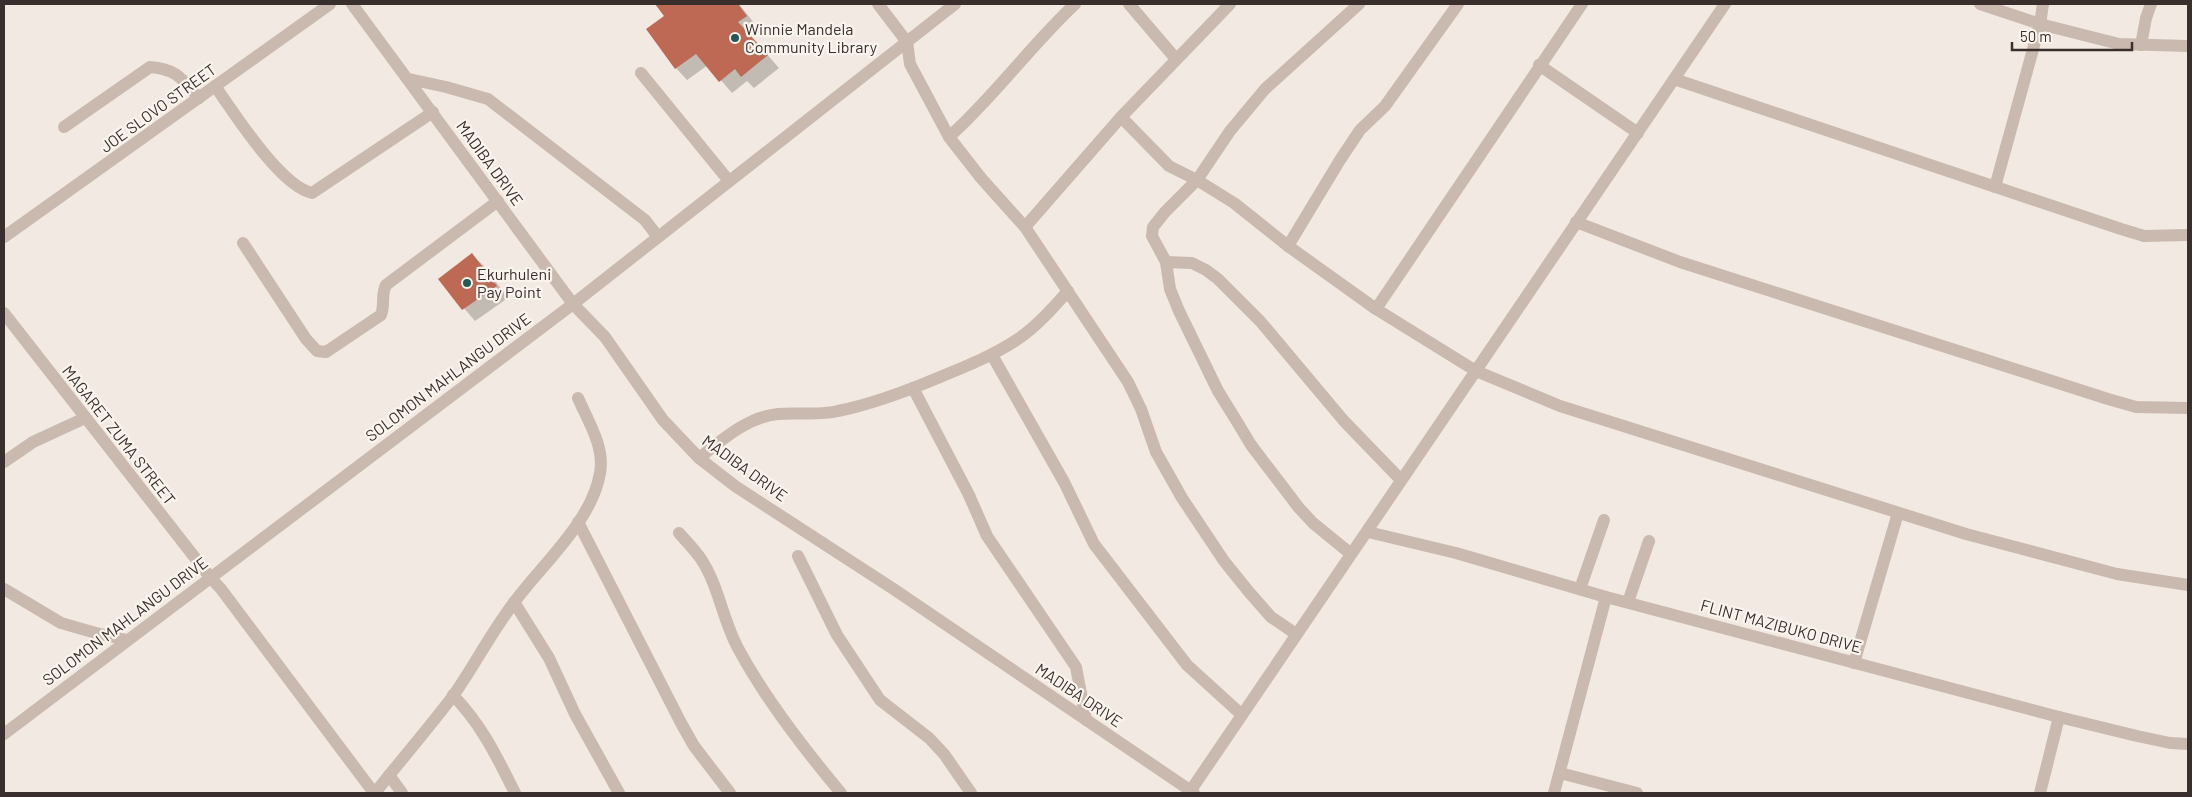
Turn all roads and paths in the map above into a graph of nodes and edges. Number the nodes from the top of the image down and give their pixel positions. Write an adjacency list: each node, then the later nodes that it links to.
1 (330, 4): 24 (street, JOE SLOVO STREET)
2 (352, 4): 22 (street, MADIBA DRIVE)
3 (878, 4): 16 (street)
4 (955, 4): 16 (street, SOLOMON MAHLANGU DRIVE)
5 (1075, 4): 30 (street)
6 (1129, 4): 19 (street)
7 (1230, 4): 19 (street)
8 (1359, 4): 31 (street)
9 (1458, 4): 41 (street)
10 (1582, 4): 20 (street)
11 (1726, 4): 23 (street)
12 (1980, 4): 15 (street)
13 (2043, 4): 15 (street)
14 (2151, 4): 17 (street)
15 (2040, 24): 17 (street); 33 (street)
16 (907, 42): 30 (street); 32 (street, SOLOMON MAHLANGU DRIVE)
17 (2141, 45): 18 (street)
18 (2188, 46)
19 (1176, 59): 27 (street)
20 (1539, 65): 29 (street); 45 (street)
21 (641, 73): 32 (street)
22 (409, 79): 26 (street, MADIBA DRIVE); 39 (street)
23 (1674, 79): 29 (street); 33 (street)
24 (215, 86): 25 (street, JOE SLOVO STREET); 26 (street)
25 (199, 98): 28 (street); 38 (street, JOE SLOVO STREET)
26 (433, 112): 34 (street, MADIBA DRIVE)
27 (1121, 117): 31 (street); 36 (street)
28 (64, 127)
29 (1638, 132): 35 (street)
30 (949, 137): 36 (street)
31 (1198, 180): 41 (street); 42 (street)
32 (729, 181): 39 (street, SOLOMON MAHLANGU DRIVE)
33 (1996, 187): 37 (street)
34 (498, 201): 40 (street); 44 (street, MADIBA DRIVE)
35 (1576, 222): 48 (street); 51 (street)
36 (1025, 227): 43 (street)
37 (2188, 235)
38 (4, 237)
39 (658, 238): 44 (street, SOLOMON MAHLANGU DRIVE)
40 (243, 244)
41 (1288, 246): 45 (street)
42 (1166, 262): 55 (street); 62 (street)
43 (1068, 292): 47 (street); 71 (street)
44 (573, 304): 53 (street, MADIBA DRIVE); 64 (street, SOLOMON MAHLANGU DRIVE)
45 (1376, 309): 48 (street)
46 (4, 314): 52 (street, MAGARET ZUMA STREET)
47 (992, 355): 49 (street); 75 (street)
48 (1476, 372): 55 (street); 56 (street)
49 (913, 388): 53 (street); 77 (street)
50 (578, 398): 58 (street)
51 (2188, 408)
52 (85, 418): 54 (street); 64 (street, MAGARET ZUMA STREET)
53 (699, 458): 77 (street, MADIBA DRIVE)
54 (4, 462)
55 (1401, 480): 59 (street)
56 (1898, 513): 65 (street); 73 (street)
57 (1604, 520): 67 (street)
58 (578, 522): 69 (street); 87 (street)
59 (1368, 532): 62 (street); 67 (street, FLINT MAZIBUKO DRIVE)
60 (679, 533): 88 (street)
61 (1649, 542): 70 (street)
62 (1351, 554): 71 (street)
63 (798, 556): 89 (street)
64 (210, 577): 72 (street, SOLOMON MAHLANGU DRIVE); 83 (street, MAGARET ZUMA STREET)
65 (2188, 586)
66 (4, 589): 72 (street)
67 (1580, 589): 68 (street, FLINT MAZIBUKO DRIVE)
68 (1606, 597): 70 (street, FLINT MAZIBUKO DRIVE); 80 (street)
69 (514, 602): 74 (street); 86 (street)
70 (1628, 602): 73 (street, FLINT MAZIBUKO DRIVE)
71 (1296, 634): 75 (street)
72 (127, 640): 78 (street, SOLOMON MAHLANGU DRIVE)
73 (1854, 663): 76 (street, FLINT MAZIBUKO DRIVE)
74 (453, 695): 81 (street); 85 (street)
75 (1242, 716): 82 (street)
76 (2058, 717): 79 (street, FLINT MAZIBUKO DRIVE); 92 (street)
77 (1086, 720): 82 (street, MADIBA DRIVE)
78 (4, 734)
79 (2188, 744)
80 (1560, 773): 90 (street); 91 (street)
81 (389, 775): 83 (street); 84 (street)
82 (1191, 792)
83 (374, 793)
84 (402, 793)
85 (515, 793)
86 (619, 793)
87 (730, 793)
88 (841, 793)
89 (971, 793)
90 (1554, 793)
91 (1637, 793)
92 (2040, 793)

